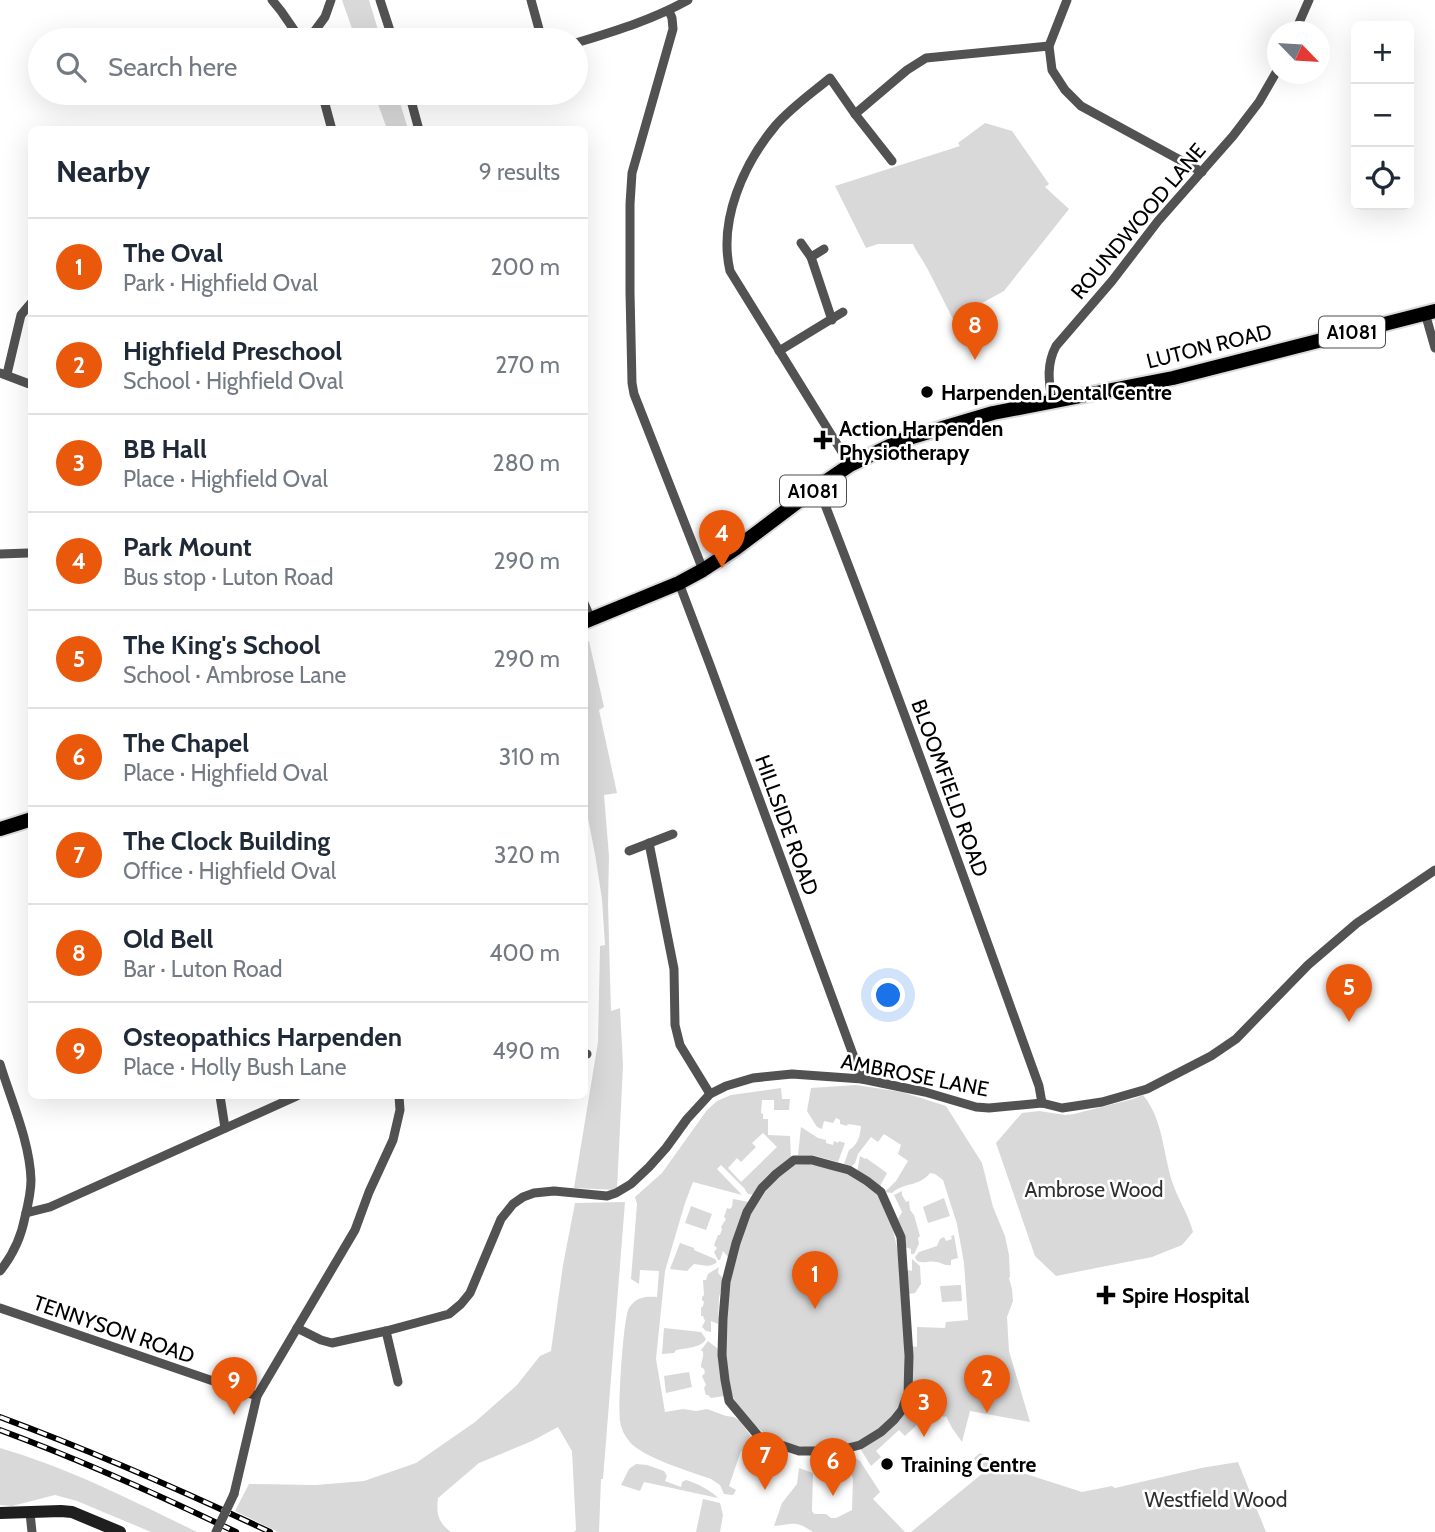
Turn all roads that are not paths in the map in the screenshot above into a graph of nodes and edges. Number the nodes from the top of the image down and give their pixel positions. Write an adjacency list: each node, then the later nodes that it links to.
1 (272, 0): 10 (street)
2 (331, 0): 11 (street)
3 (380, 0): 12 (street)
4 (531, 0): 13 (street)
5 (688, 0): 8 (street)
6 (1067, 0): 15 (street)
7 (1309, 0): 9 (street)
8 (669, 11): 14 (street); 40 (street)
9 (1300, 21)
10 (292, 28)
11 (317, 28)
12 (389, 28)
13 (539, 28)
14 (588, 39)
15 (1049, 46): 19 (street); 23 (street)
16 (1270, 84): 23 (street, ROUNDWOOD LANE)
17 (325, 105): 20 (street)
18 (412, 105): 21 (street)
19 (855, 114): 22 (street); 32 (street)
20 (330, 126)
21 (418, 126)
22 (892, 161)
23 (1202, 172): 35 (street, ROUNDWOOD LANE)
24 (801, 243): 26 (street)
25 (824, 249): 26 (street)
26 (811, 257): 30 (street)
27 (28, 306): 33 (street)
28 (843, 312): 30 (street)
29 (1430, 312): 31 (street); 35 (main road, LUTON ROAD / A1081)
30 (832, 320): 32 (street)
31 (1435, 348)
32 (779, 351): 36 (street)
33 (4, 374): 34 (street)
34 (28, 383)
35 (1052, 402): 36 (main road, LUTON ROAD / A1081)
36 (850, 465): 37 (main road, LUTON ROAD / A1081)
37 (816, 488): 40 (main road, LUTON ROAD / A1081); 55 (street, BLOOMFIELD ROAD)
38 (28, 553): 39 (street)
39 (0, 554)
40 (703, 570): 41 (main road, LUTON ROAD / A1081)
41 (679, 583): 42 (main road, LUTON ROAD / A1081); 50 (street, HILLSIDE ROAD)
42 (588, 621)
43 (28, 819): 44 (main road)
44 (0, 829)
45 (673, 834): 46 (street)
46 (649, 843): 47 (street); 51 (street)
47 (629, 851)
48 (1435, 870): 55 (street, AMBROSE LANE)
49 (0, 1064): 57 (street)
50 (862, 1079): 51 (street, AMBROSE LANE); 55 (street, AMBROSE LANE)
51 (709, 1094): 61 (street, AMBROSE LANE)
52 (220, 1099): 56 (street)
53 (290, 1099): 56 (street)
54 (399, 1099): 60 (street)
55 (1042, 1103)
56 (225, 1128): 57 (street)
57 (26, 1213): 58 (street)
58 (0, 1271)
59 (0, 1308): 63 (street, TENNYSON ROAD)
60 (297, 1328): 61 (street, AMBROSE LANE); 63 (street)
61 (386, 1331): 62 (street)
62 (398, 1382)
63 (257, 1396): 69 (street, bridge)
64 (906, 1398): 64 (street)
65 (30, 1513): 66 (street); 67 (street); 68 (street)
66 (0, 1514)
67 (32, 1532)
68 (120, 1532)
69 (216, 1532)

